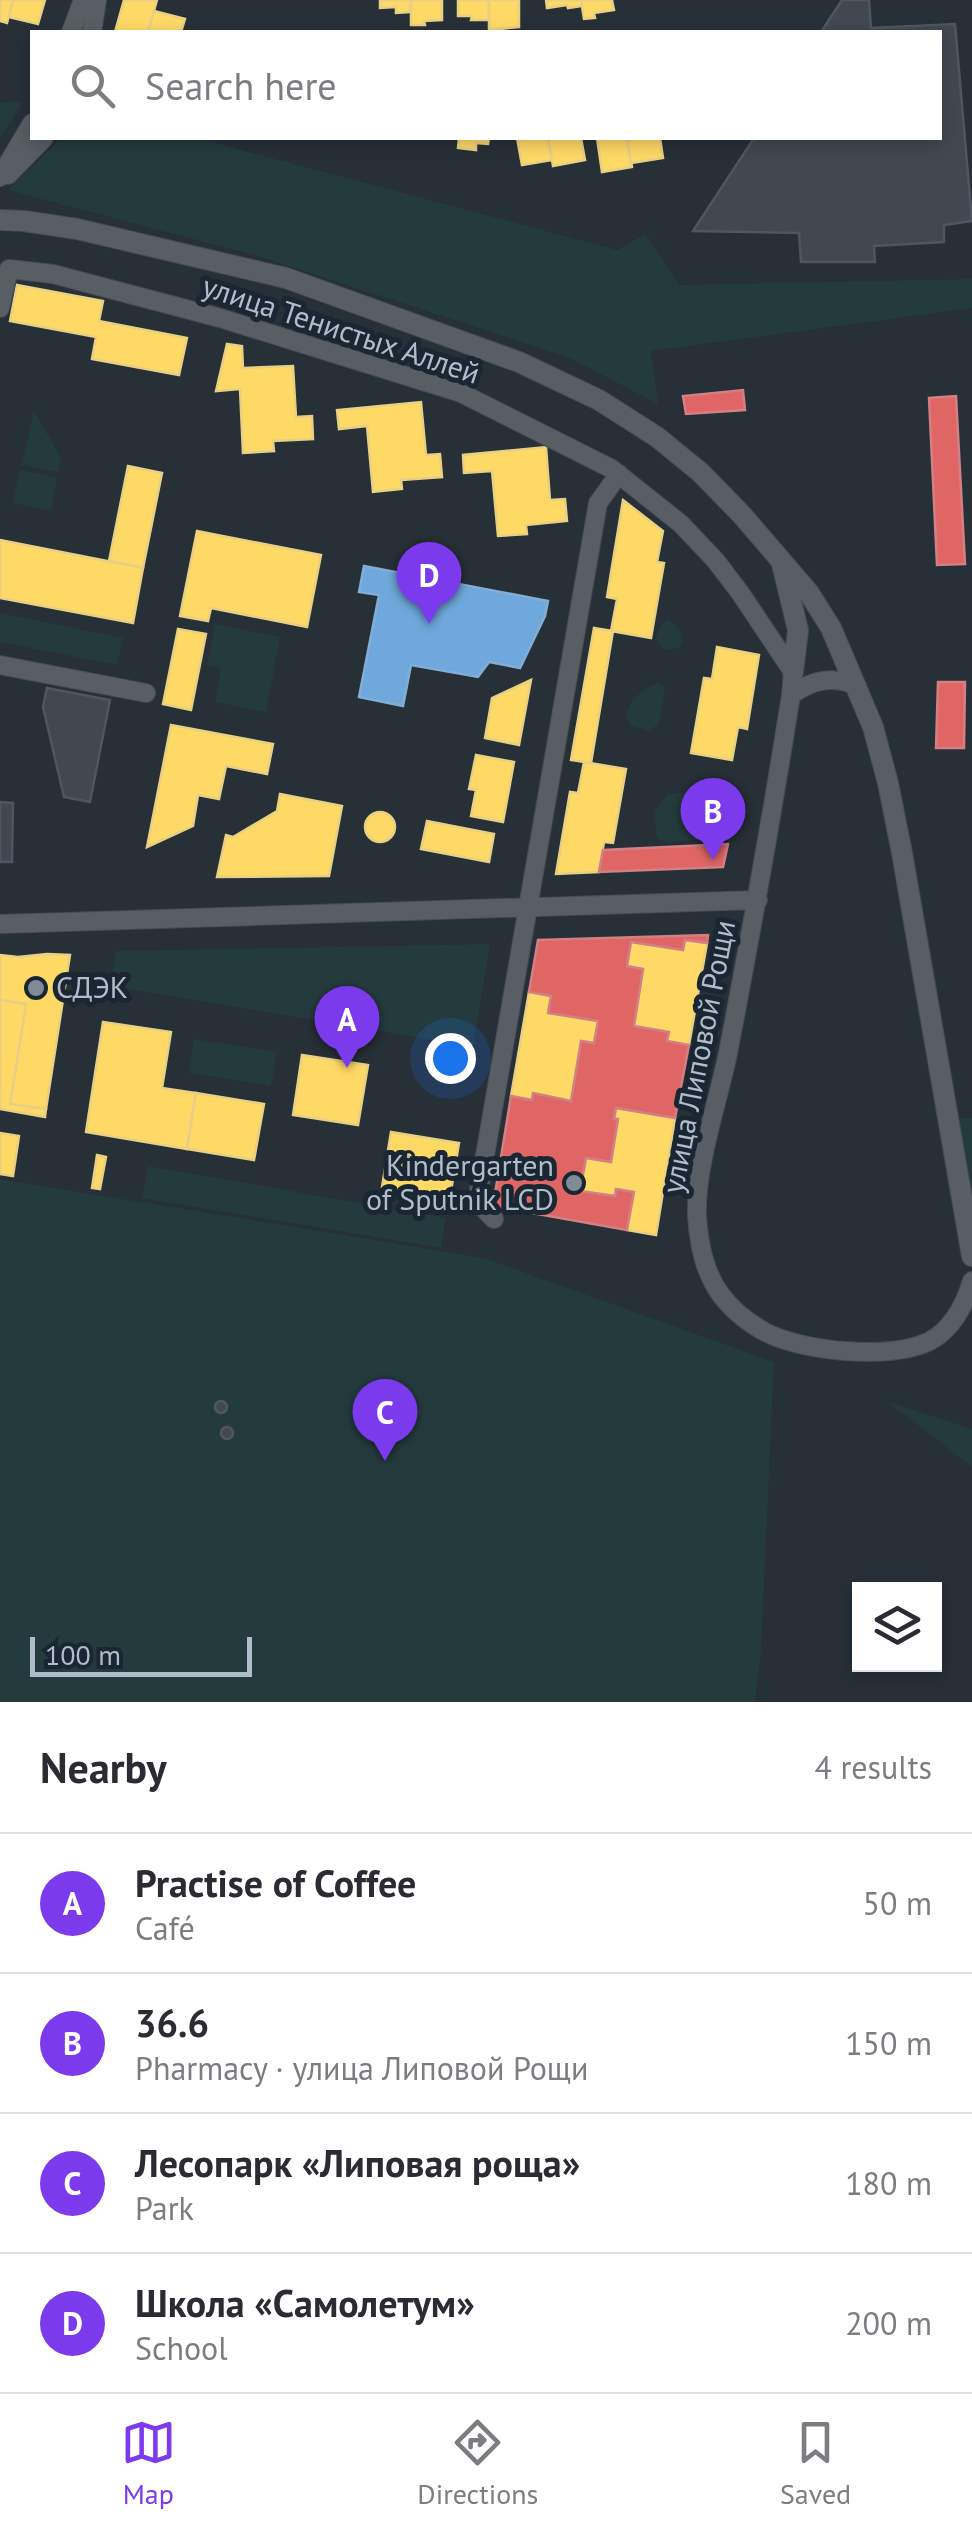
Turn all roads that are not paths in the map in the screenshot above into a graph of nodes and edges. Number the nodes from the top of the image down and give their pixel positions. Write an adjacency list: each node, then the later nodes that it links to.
1 (82, 0): 3 (street)
2 (97, 0): 4 (street)
3 (72, 30)
4 (92, 30)
5 (30, 126): 7 (street)
6 (42, 140): 7 (street)
7 (0, 179)
8 (0, 220): 11 (street)
9 (0, 308): 10 (street, улица Тенистых Аллей)
10 (619, 474): 13 (street, улица Тенистых Аллей); 18 (street)
11 (781, 562): 13 (street); 14 (street)
12 (0, 665): 15 (street)
13 (793, 672): 16 (street, улица Липовой Рощи)
14 (857, 686): 16 (street); 21 (street)
15 (146, 693)
16 (792, 695): 17 (street, улица Липовой Рощи)
17 (758, 900): 18 (street); 23 (street, улица Липовой Рощи)
18 (528, 909): 19 (street); 20 (street)
19 (0, 924)
20 (494, 1219)
21 (972, 1256)
22 (972, 1281): 23 (street, улица Липовой Рощи)
23 (968, 1304)

